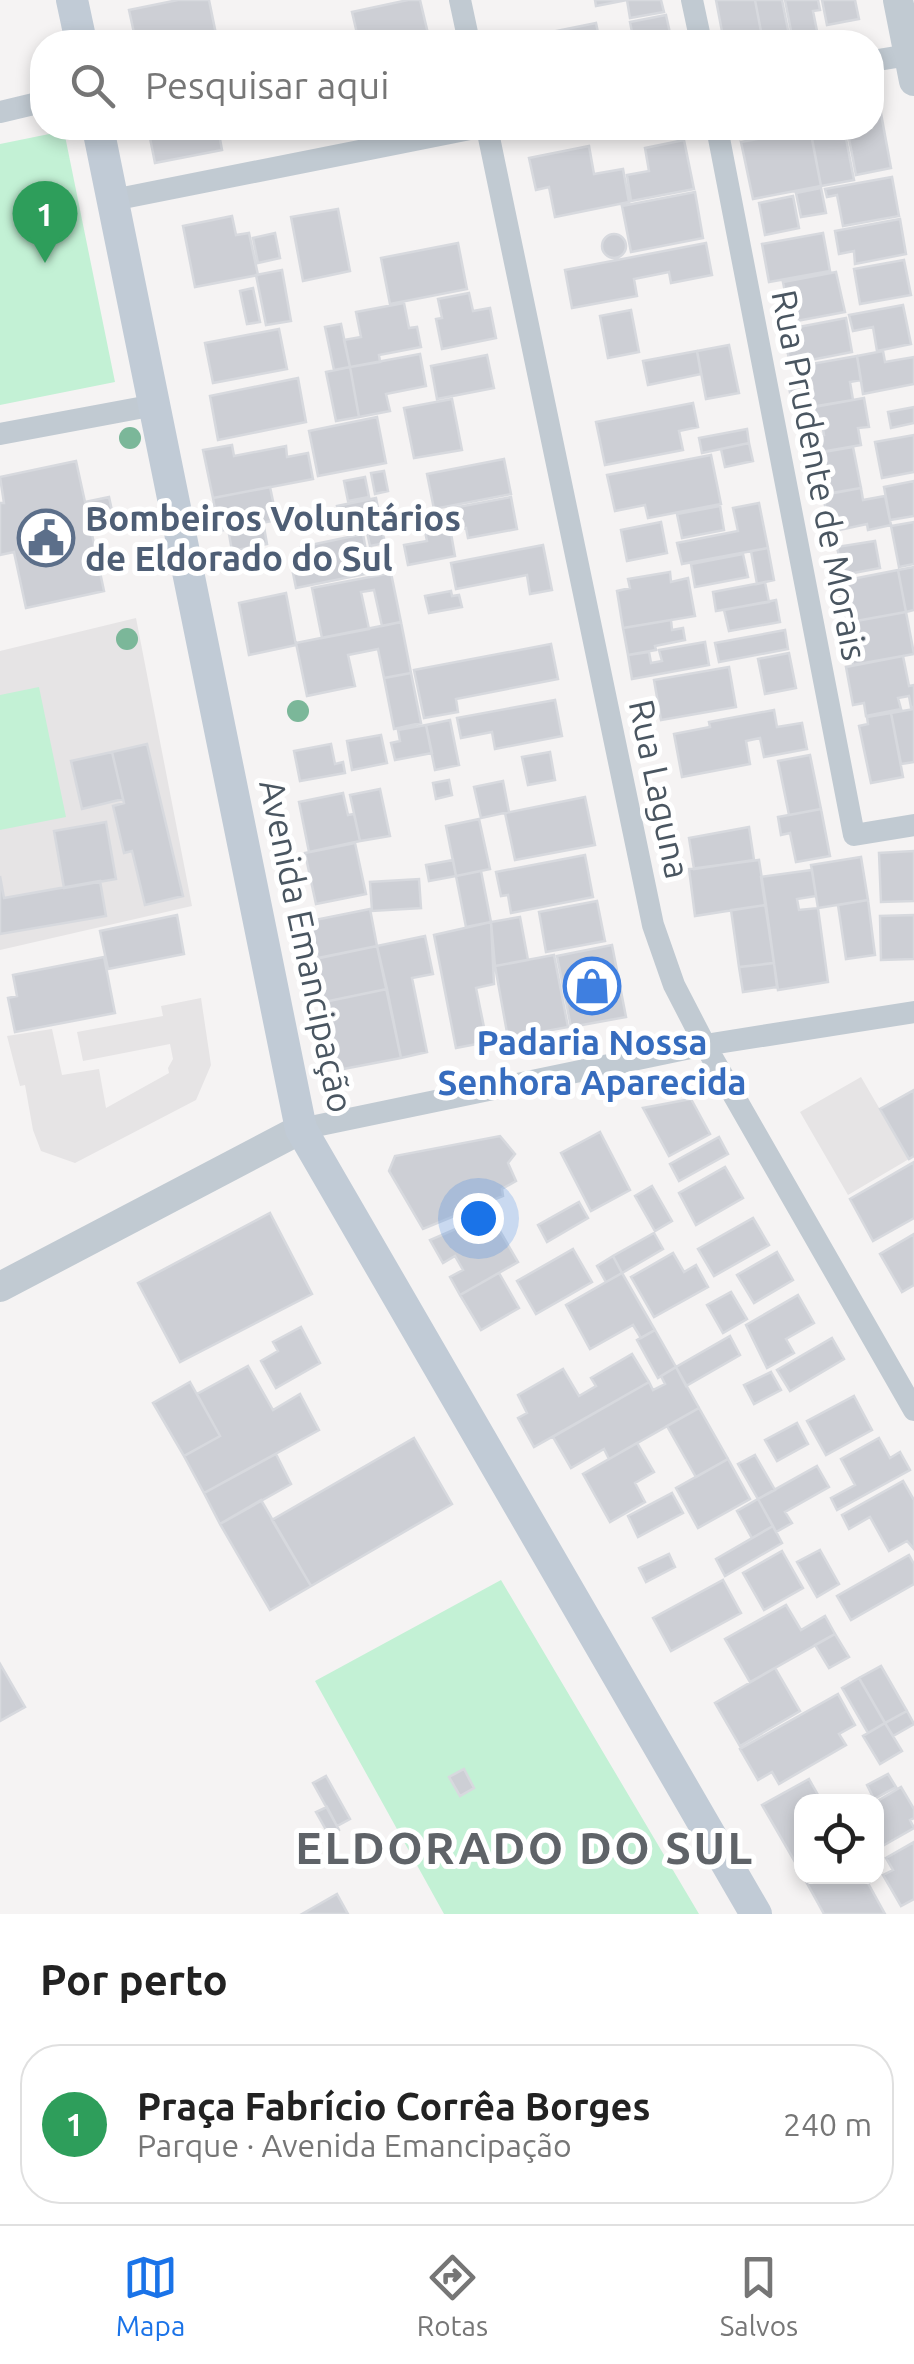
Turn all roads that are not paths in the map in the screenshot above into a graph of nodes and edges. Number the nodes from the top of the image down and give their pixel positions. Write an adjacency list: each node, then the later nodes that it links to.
1 (72, 0): 5 (main road)
2 (460, 0): 6 (street)
3 (692, 0): 7 (street)
4 (898, 0): 9 (street)
5 (78, 30)
6 (466, 30)
7 (698, 30)
8 (884, 62): 9 (street)
9 (912, 64)
10 (30, 105): 11 (street)
11 (0, 112)
12 (100, 140): 16 (main road, Avenida Emancipação)
13 (416, 140): 16 (street)
14 (489, 140): 21 (street, Rua Laguna)
15 (719, 140): 19 (street, Rua Prudente de Morais)
16 (113, 200): 17 (main road, Avenida Emancipação)
17 (156, 405): 18 (street); 22 (main road, Avenida Emancipação)
18 (0, 434)
19 (914, 825)
20 (914, 1012): 21 (street)
21 (705, 1045): 22 (street); 24 (street, Rua Laguna)
22 (301, 1129): 23 (street); 25 (main road, Avenida Emancipação)
23 (0, 1287)
24 (914, 1410)
25 (756, 1914)

